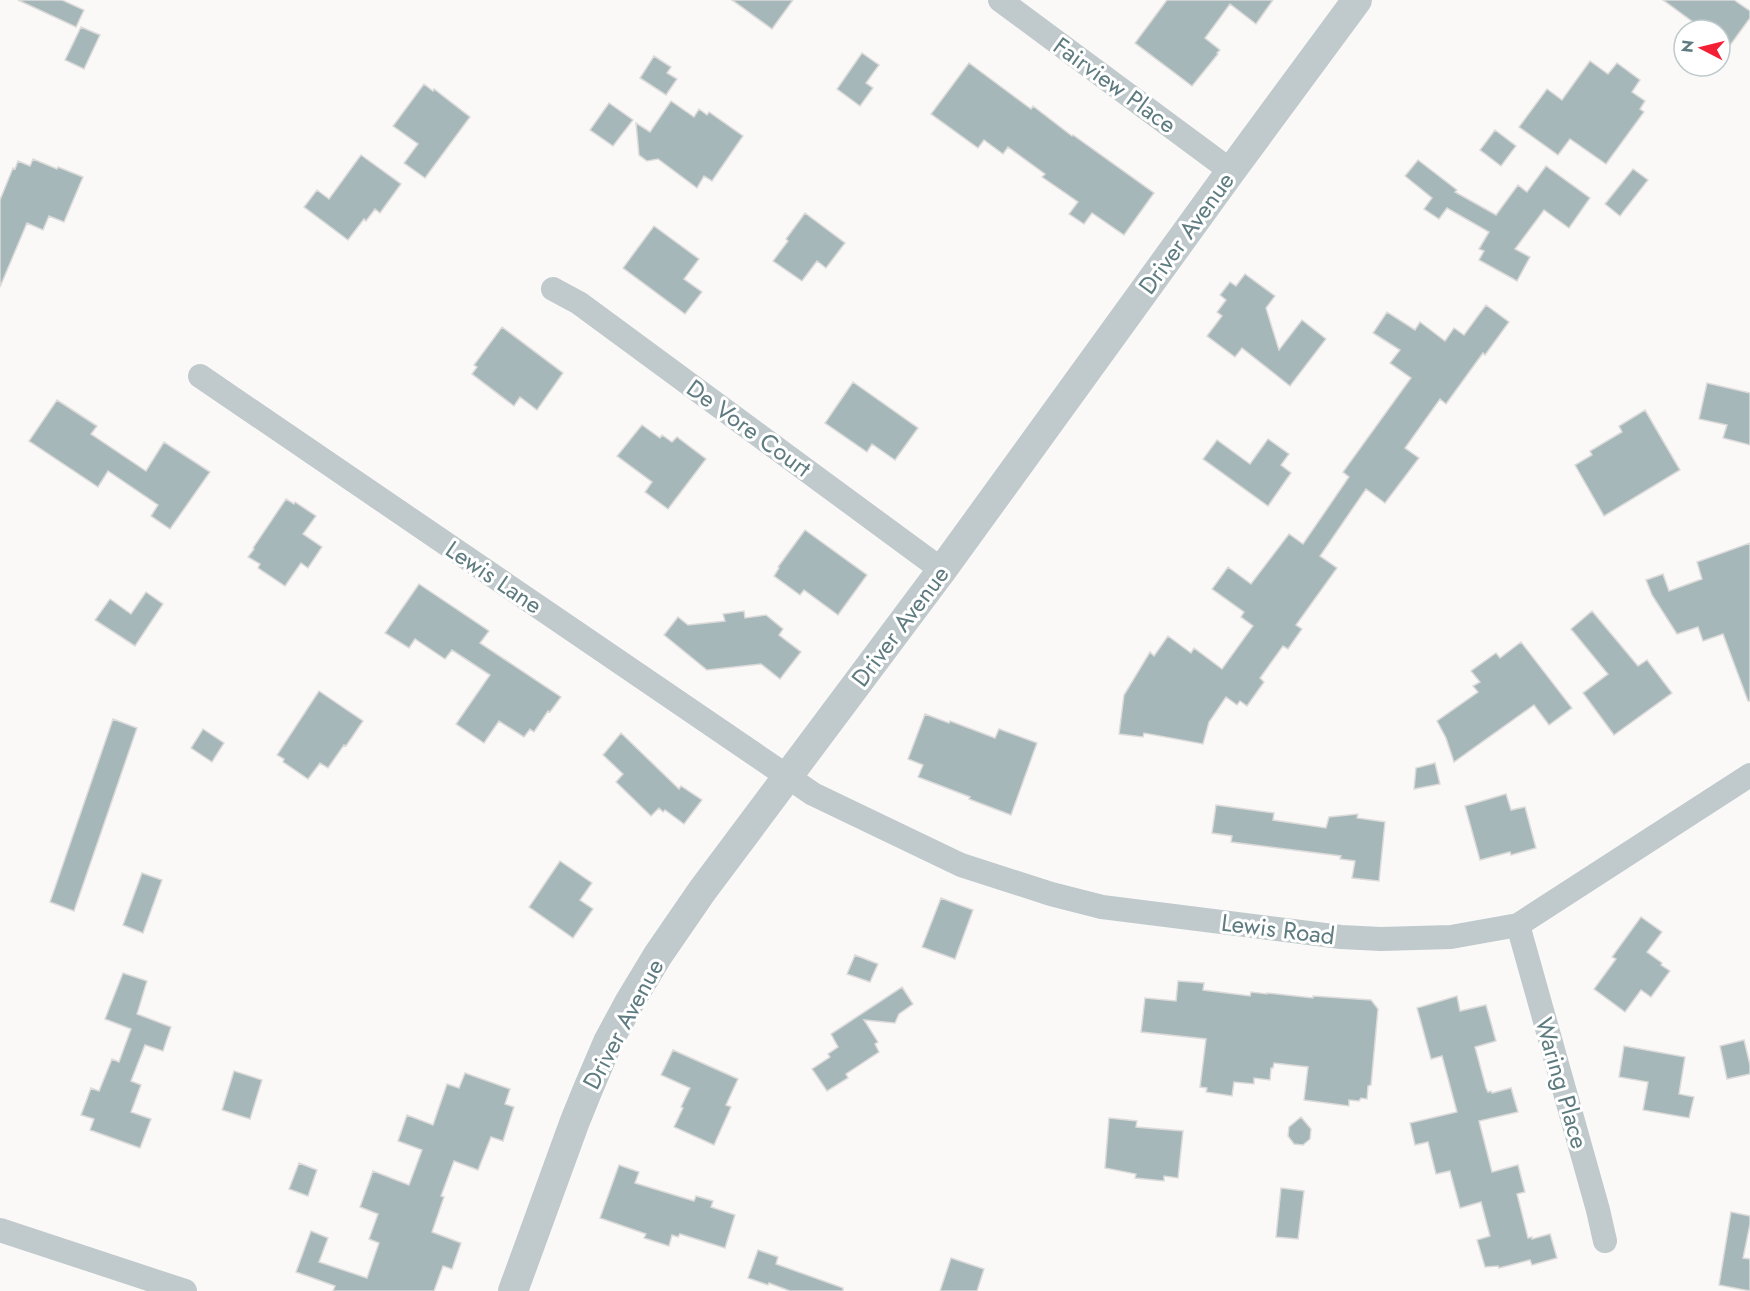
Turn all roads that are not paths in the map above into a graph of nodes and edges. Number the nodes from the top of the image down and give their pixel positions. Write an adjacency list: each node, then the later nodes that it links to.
1 (999, 0): 3 (street, Fairview Place)
2 (1357, 0): 3 (street, Driver Avenue)
3 (1231, 171): 6 (street, Driver Avenue)
4 (553, 289): 6 (street, De Vore Court)
5 (200, 376): 8 (street, Lewis Lane)
6 (942, 570): 8 (street, Driver Avenue)
7 (1750, 775): 9 (street, Lewis Road)
8 (788, 777): 9 (street, Lewis Road); 13 (street, Driver Avenue)
9 (1518, 926): 11 (street, Waring Place)
10 (0, 1230): 12 (street)
11 (1605, 1242)
12 (185, 1291)
13 (513, 1291)

